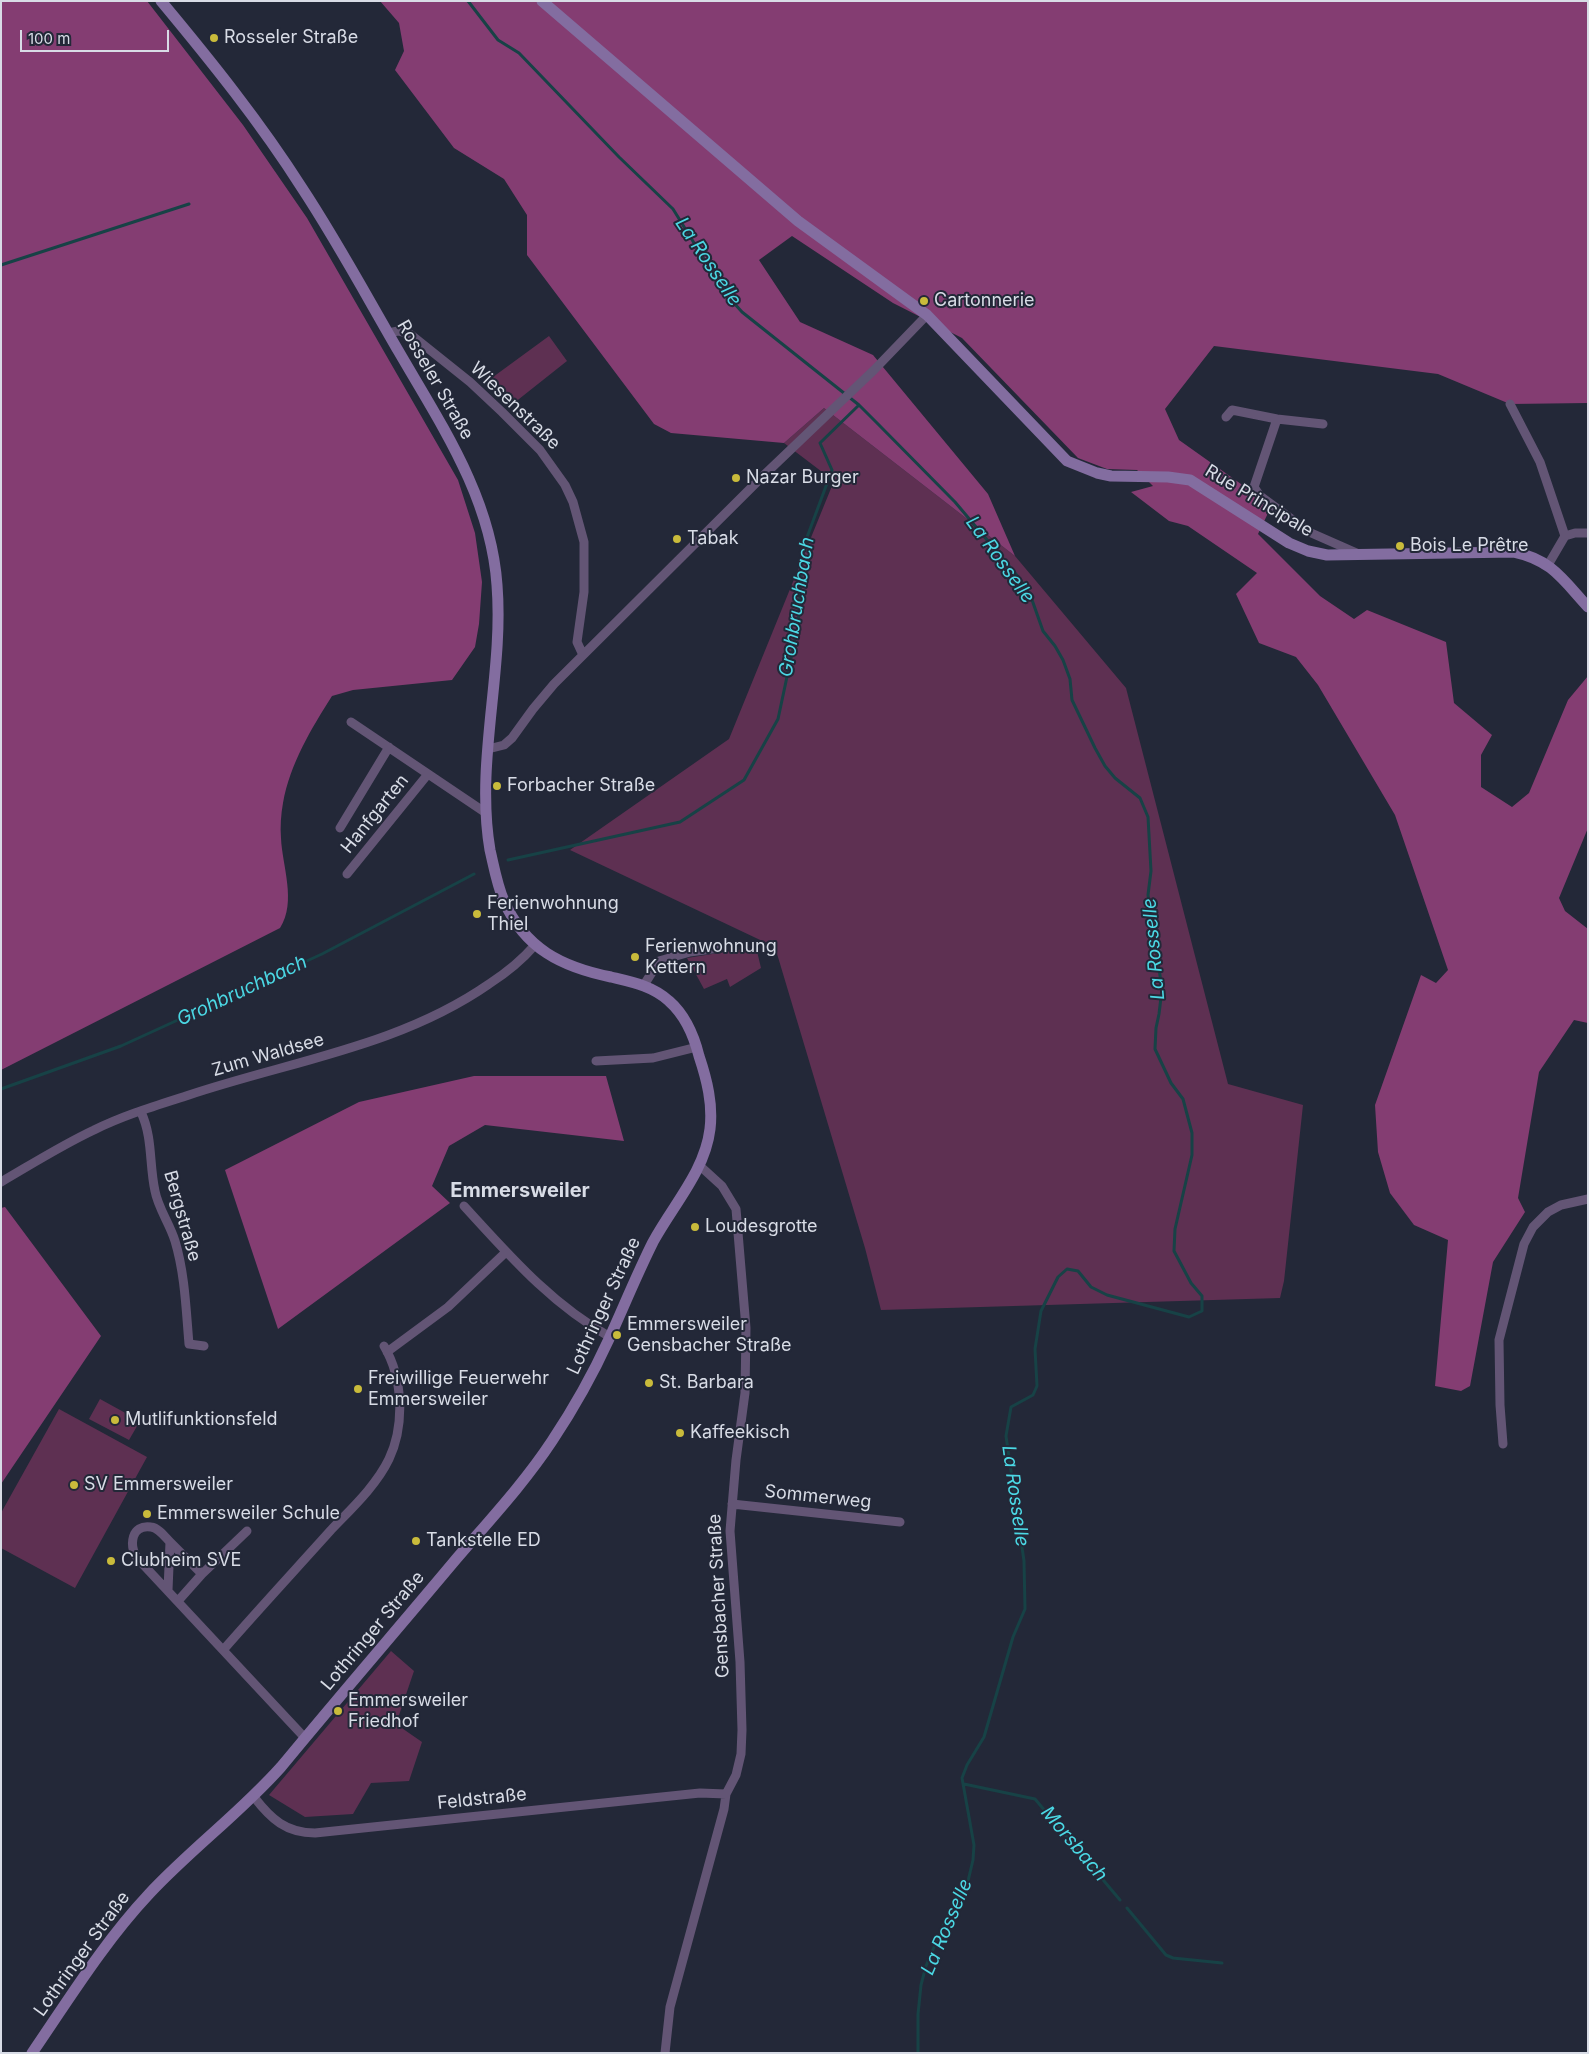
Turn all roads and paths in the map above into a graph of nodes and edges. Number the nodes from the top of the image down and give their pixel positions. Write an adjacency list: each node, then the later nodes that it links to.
1 (161, 1): 4 (main road, Rosseler Straße)
2 (542, 1): 3 (main road, Rue Principale)
3 (927, 315): 11 (main road, Rue Principale); 14 (street)
4 (388, 334): 14 (street, Wiesenstraße); 17 (main road, Rosseler Straße)
5 (1510, 404): 10 (street)
6 (1226, 417): 7 (street)
7 (1277, 419): 8 (street); 11 (street)
8 (1323, 424)
9 (1588, 532): 10 (street)
10 (1565, 536): 12 (street)
11 (1359, 554): 12 (main road, Rue Principale)
12 (1548, 565): 13 (main road, Rue Principale)
13 (1588, 607)
14 (583, 656): 17 (street)
15 (351, 722): 16 (street, Hanfgarten)
16 (388, 747): 18 (street, Hanfgarten); 20 (street, Hanfgarten)
17 (488, 749): 19 (main road)
18 (428, 774): 19 (street, Hanfgarten); 21 (street, Hanfgarten)
19 (486, 813): 22 (main road)
20 (340, 828)
21 (347, 874)
22 (536, 945): 24 (main road); 27 (street, Zum Waldsee)
23 (719, 948): 24 (street)
24 (644, 985): 25 (main road)
25 (697, 1046): 26 (street); 28 (main road)
26 (596, 1060)
27 (141, 1112): 29 (street, Zum Waldsee); 34 (street, Bergstraße)
28 (699, 1166): 33 (main road, Lothringer Straße); 36 (street, Gensbacher Straße)
29 (1, 1182)
30 (1588, 1199): 35 (street)
31 (464, 1206): 32 (street)
32 (506, 1252): 33 (street); 43 (street)
33 (610, 1337): 44 (main road, Lothringer Straße)
34 (204, 1346)
35 (1503, 1444)
36 (732, 1504): 37 (street, Sommerweg); 45 (street, Gensbacher Straße)
37 (900, 1522)
38 (247, 1531): 40 (street)
39 (170, 1542): 40 (street); 41 (street); 41 (street)
40 (202, 1574): 42 (street)
41 (168, 1590): 42 (street)
42 (178, 1600): 43 (street)
43 (224, 1649): 44 (street)
44 (305, 1738): 46 (main road, Lothringer Straße)
45 (726, 1794): 46 (street, Feldstraße); 48 (street, Gensbacher Straße)
46 (254, 1797): 47 (main road, Lothringer Straße)
47 (32, 2053)
48 (665, 2053)

